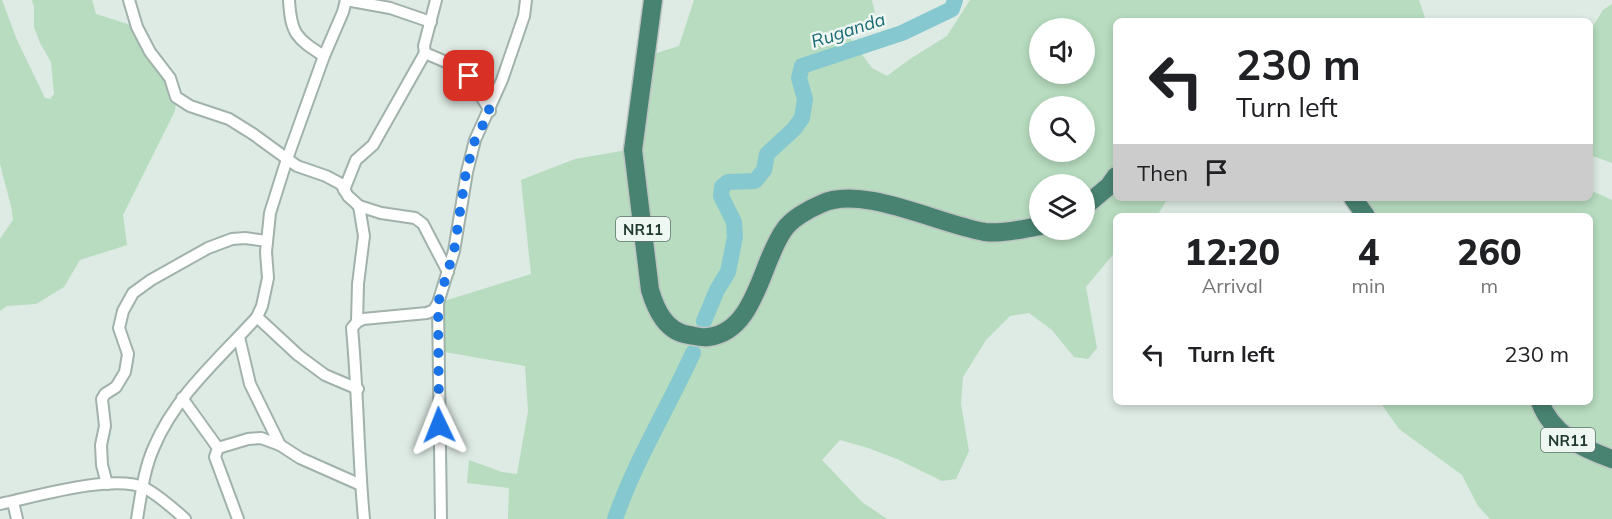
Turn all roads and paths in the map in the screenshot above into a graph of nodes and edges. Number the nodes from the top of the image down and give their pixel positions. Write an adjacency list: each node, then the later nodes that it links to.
1 (129, 0): 11 (street)
2 (289, 0): 9 (street)
3 (346, 0): 7 (street); 9 (street)
4 (436, 0): 7 (street)
5 (526, 0): 10 (street)
6 (653, 0): 16 (highway, NR11)
7 (431, 22): 8 (street)
8 (425, 53): 10 (street); 13 (street)
9 (324, 56): 11 (street)
10 (490, 111): 18 (street)
11 (286, 159): 13 (street); 17 (street)
12 (1113, 180): 14 (highway)
13 (344, 190): 15 (street)
14 (1095, 198)
15 (359, 207): 18 (street); 21 (street)
16 (1029, 228)
17 (267, 241): 20 (street); 29 (street)
18 (448, 272): 19 (street)
19 (438, 303): 21 (street); 39 (street)
20 (257, 317): 22 (street); 23 (street)
21 (357, 322): 23 (street)
22 (239, 337): 24 (street); 26 (street)
23 (358, 388): 30 (street)
24 (182, 398): 27 (street); 31 (street)
25 (1542, 405): 28 (highway, NR11)
26 (280, 445): 27 (street); 30 (street)
27 (218, 448): 37 (street)
28 (1612, 459)
29 (107, 484): 31 (street); 32 (street)
30 (361, 485): 38 (street)
31 (143, 487): 35 (street); 36 (street)
32 (13, 502): 33 (street); 34 (street)
33 (0, 504)
34 (17, 519)
35 (137, 519)
36 (185, 519)
37 (238, 519)
38 (364, 519)
39 (441, 519)

